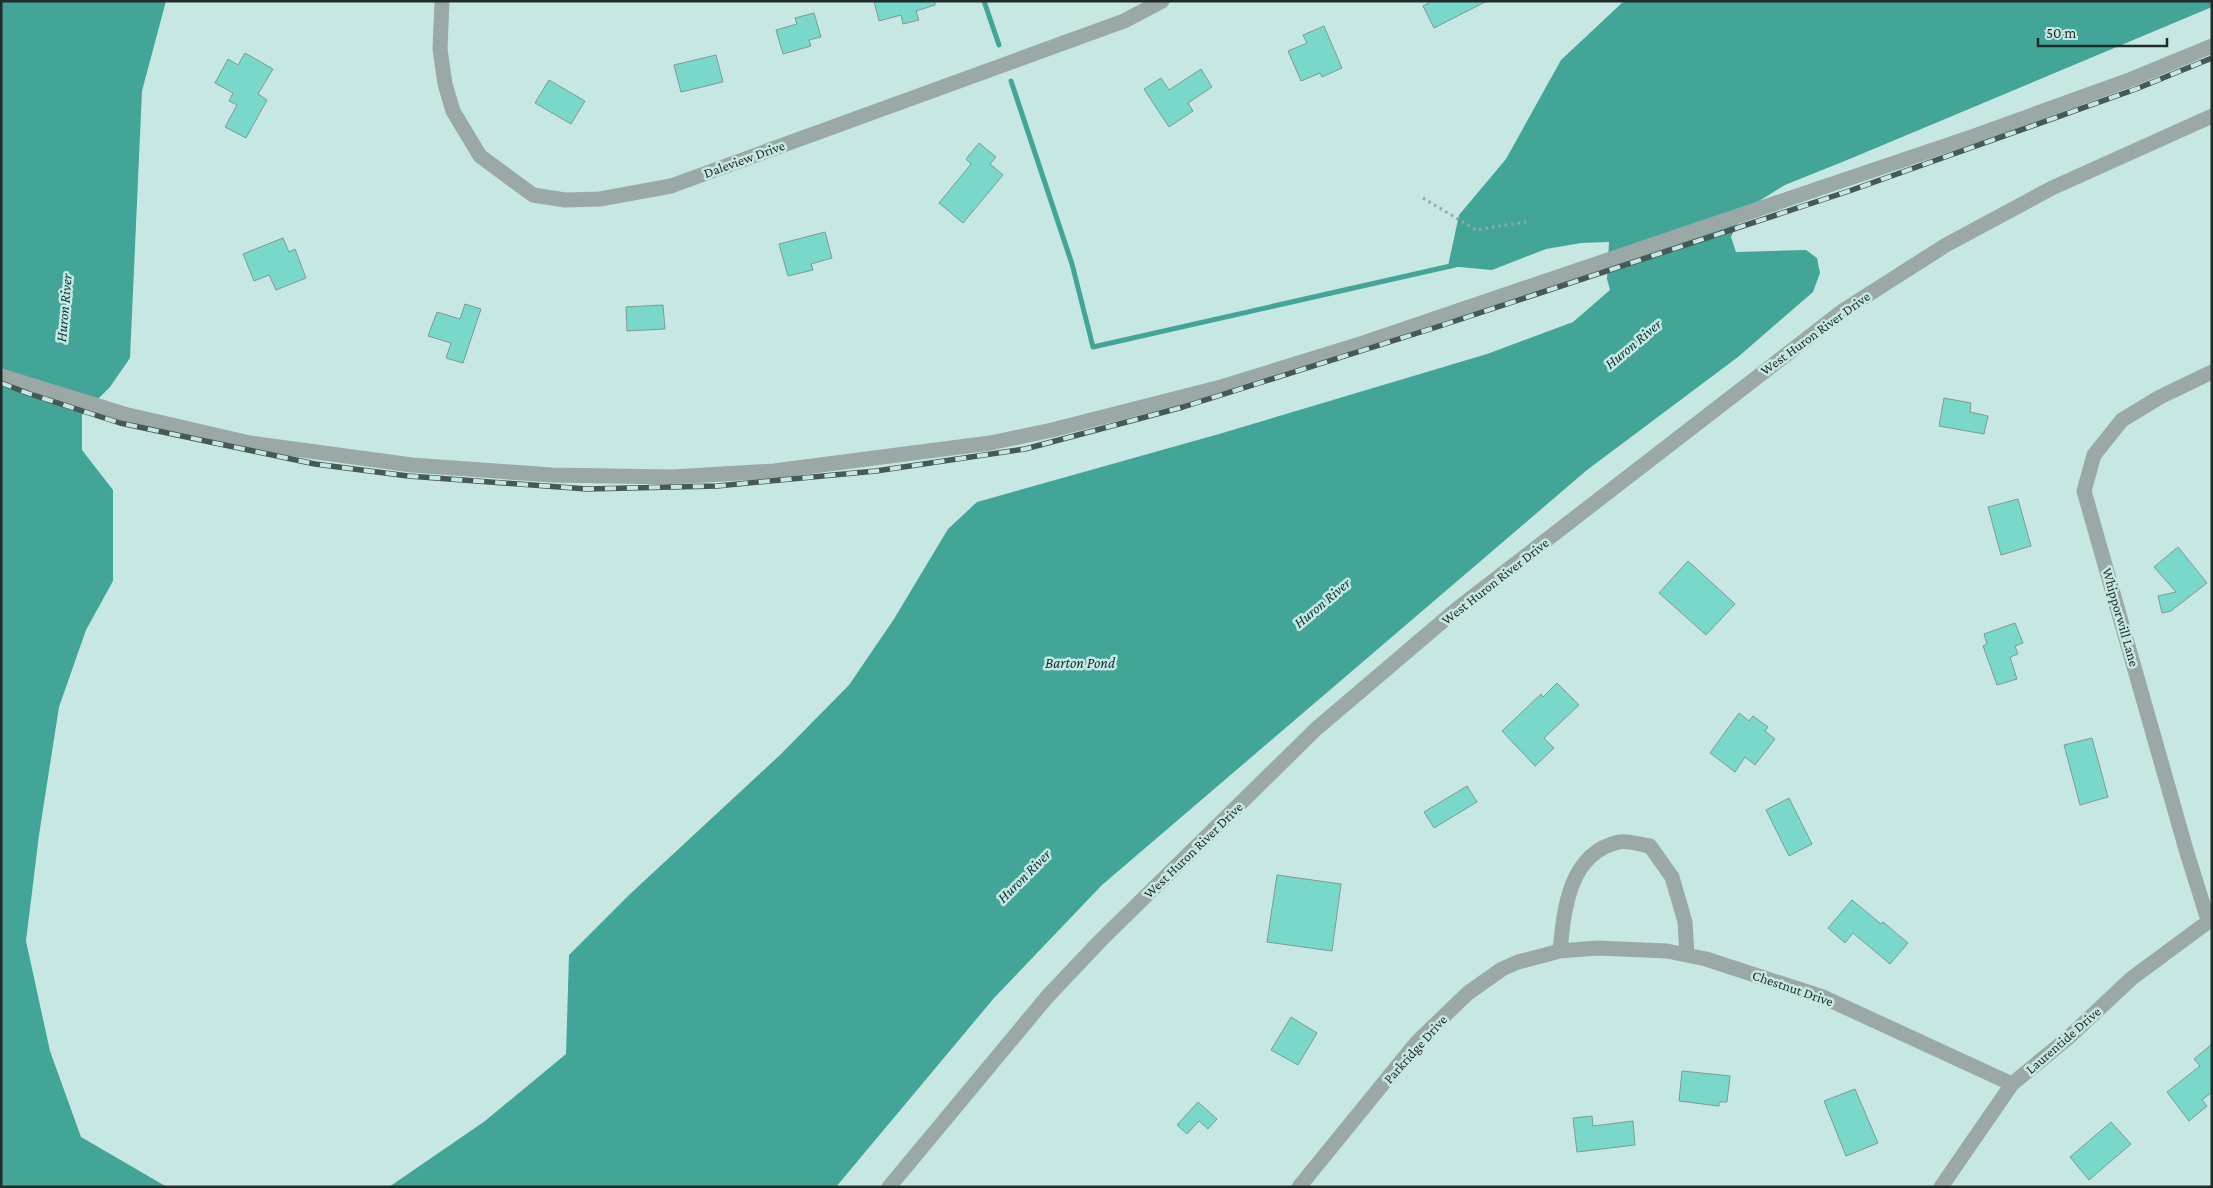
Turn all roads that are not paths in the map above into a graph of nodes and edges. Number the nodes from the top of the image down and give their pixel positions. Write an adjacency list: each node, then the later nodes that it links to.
1 (442, 1): 2 (street, Daleview Drive)
2 (1162, 1)
3 (2212, 46): 6 (street)
4 (2212, 116): 11 (street, West Huron River Drive)
5 (2212, 372): 7 (street, Whipporwill Lane)
6 (1, 376)
7 (2210, 920): 10 (street, Laurentide Drive)
8 (1560, 951): 9 (street, Chestnut Drive); 9 (street); 12 (street, Parkridge Drive)
9 (1687, 955): 10 (street, Chestnut Drive)
10 (2012, 1084): 13 (street, Laurentide Drive)
11 (889, 1187)
12 (1299, 1187)
13 (1942, 1187)

